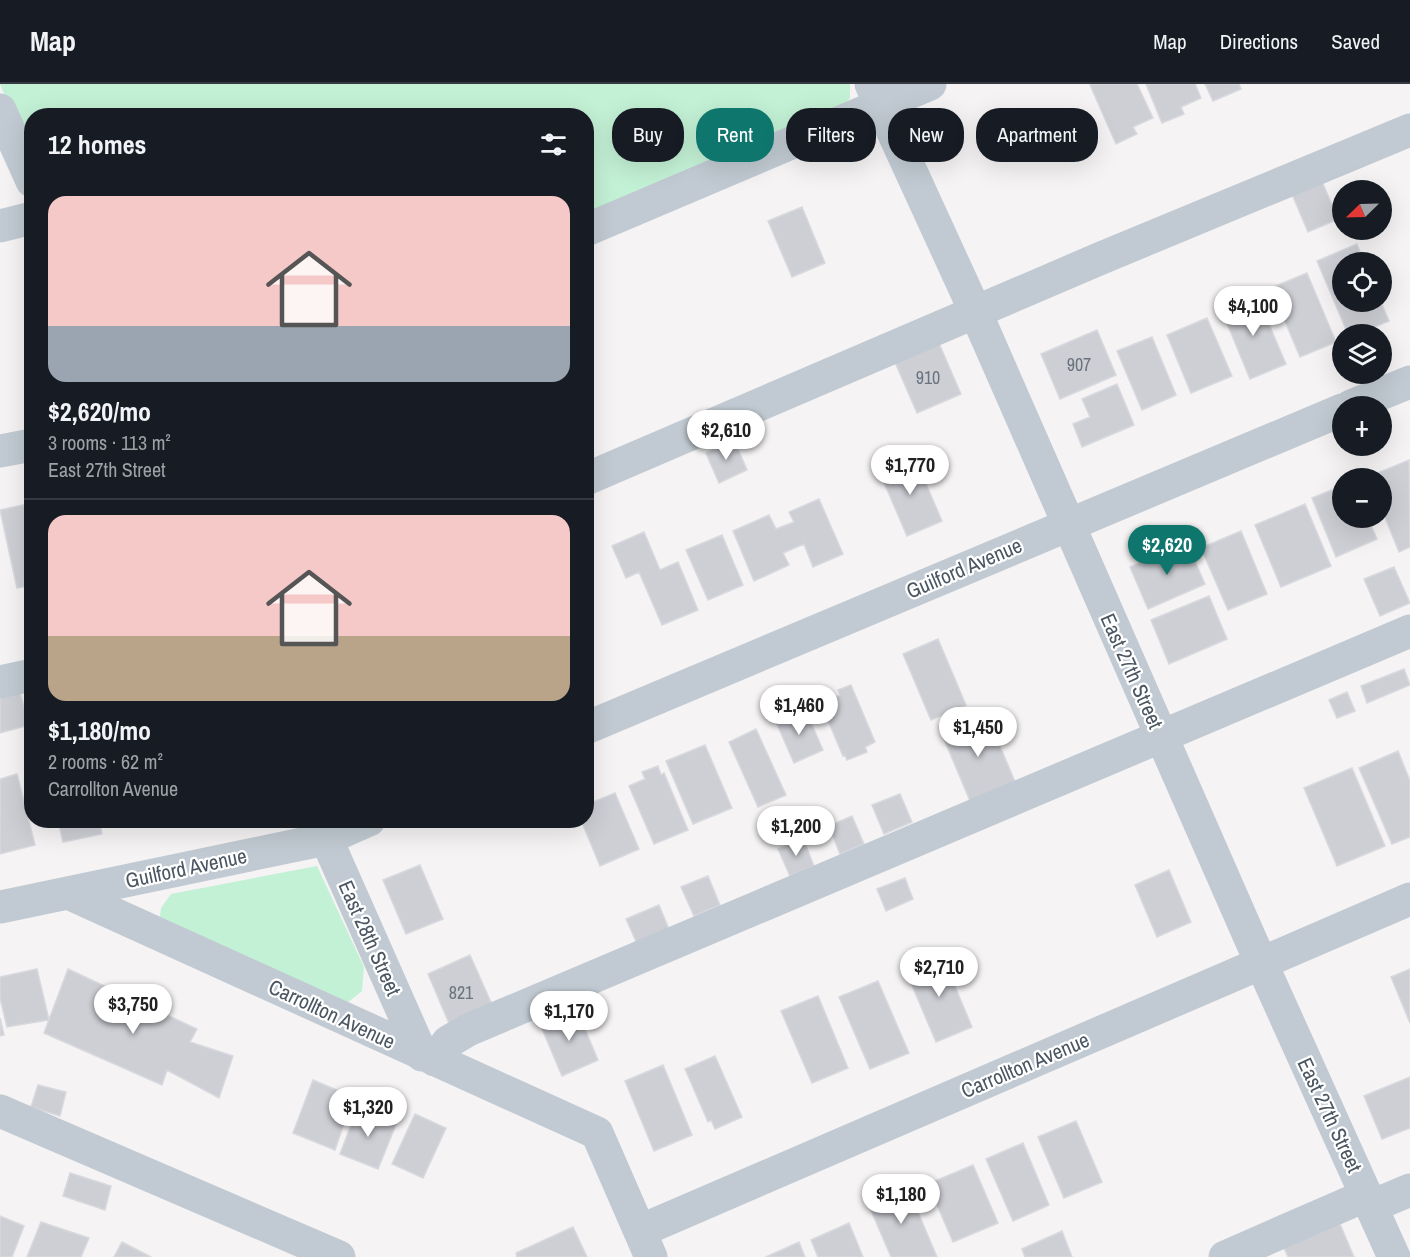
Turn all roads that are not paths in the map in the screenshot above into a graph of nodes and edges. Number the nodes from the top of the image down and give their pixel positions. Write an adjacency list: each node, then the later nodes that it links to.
1 (930, 84): 2 (street)
2 (876, 94): 8 (street); 9 (street, East 27th Street)
3 (0, 110): 5 (street)
4 (1410, 130): 9 (street)
5 (24, 163)
6 (24, 220): 7 (street)
7 (0, 226)
8 (594, 226)
9 (976, 313): 15 (street); 16 (street, East 27th Street)
10 (1410, 382): 11 (street)
11 (1376, 396)
12 (1332, 414): 16 (street, Guilford Avenue)
13 (24, 447): 14 (street)
14 (0, 452)
15 (594, 477)
16 (1068, 524): 20 (street, Guilford Avenue); 21 (street, East 27th Street)
17 (1410, 631): 21 (street)
18 (24, 677): 19 (street)
19 (0, 682)
20 (594, 725)
21 (1161, 738): 26 (street, East 27th Street); 27 (street)
22 (322, 830): 23 (street, Guilford Avenue); 27 (street, East 28th Street)
23 (68, 893): 25 (street, Guilford Avenue); 27 (street, Carrollton Avenue)
24 (1410, 899): 26 (street, Carrollton Avenue)
25 (0, 907)
26 (1261, 964): 30 (street, East 27th Street); 31 (street, Carrollton Avenue)
27 (429, 1057): 31 (street, Carrollton Avenue)
28 (0, 1111): 32 (street)
29 (1410, 1190): 30 (street)
30 (1370, 1201): 33 (street); 34 (street, East 27th Street)
31 (645, 1244)
32 (339, 1257)
33 (1225, 1257)
34 (1394, 1257)

